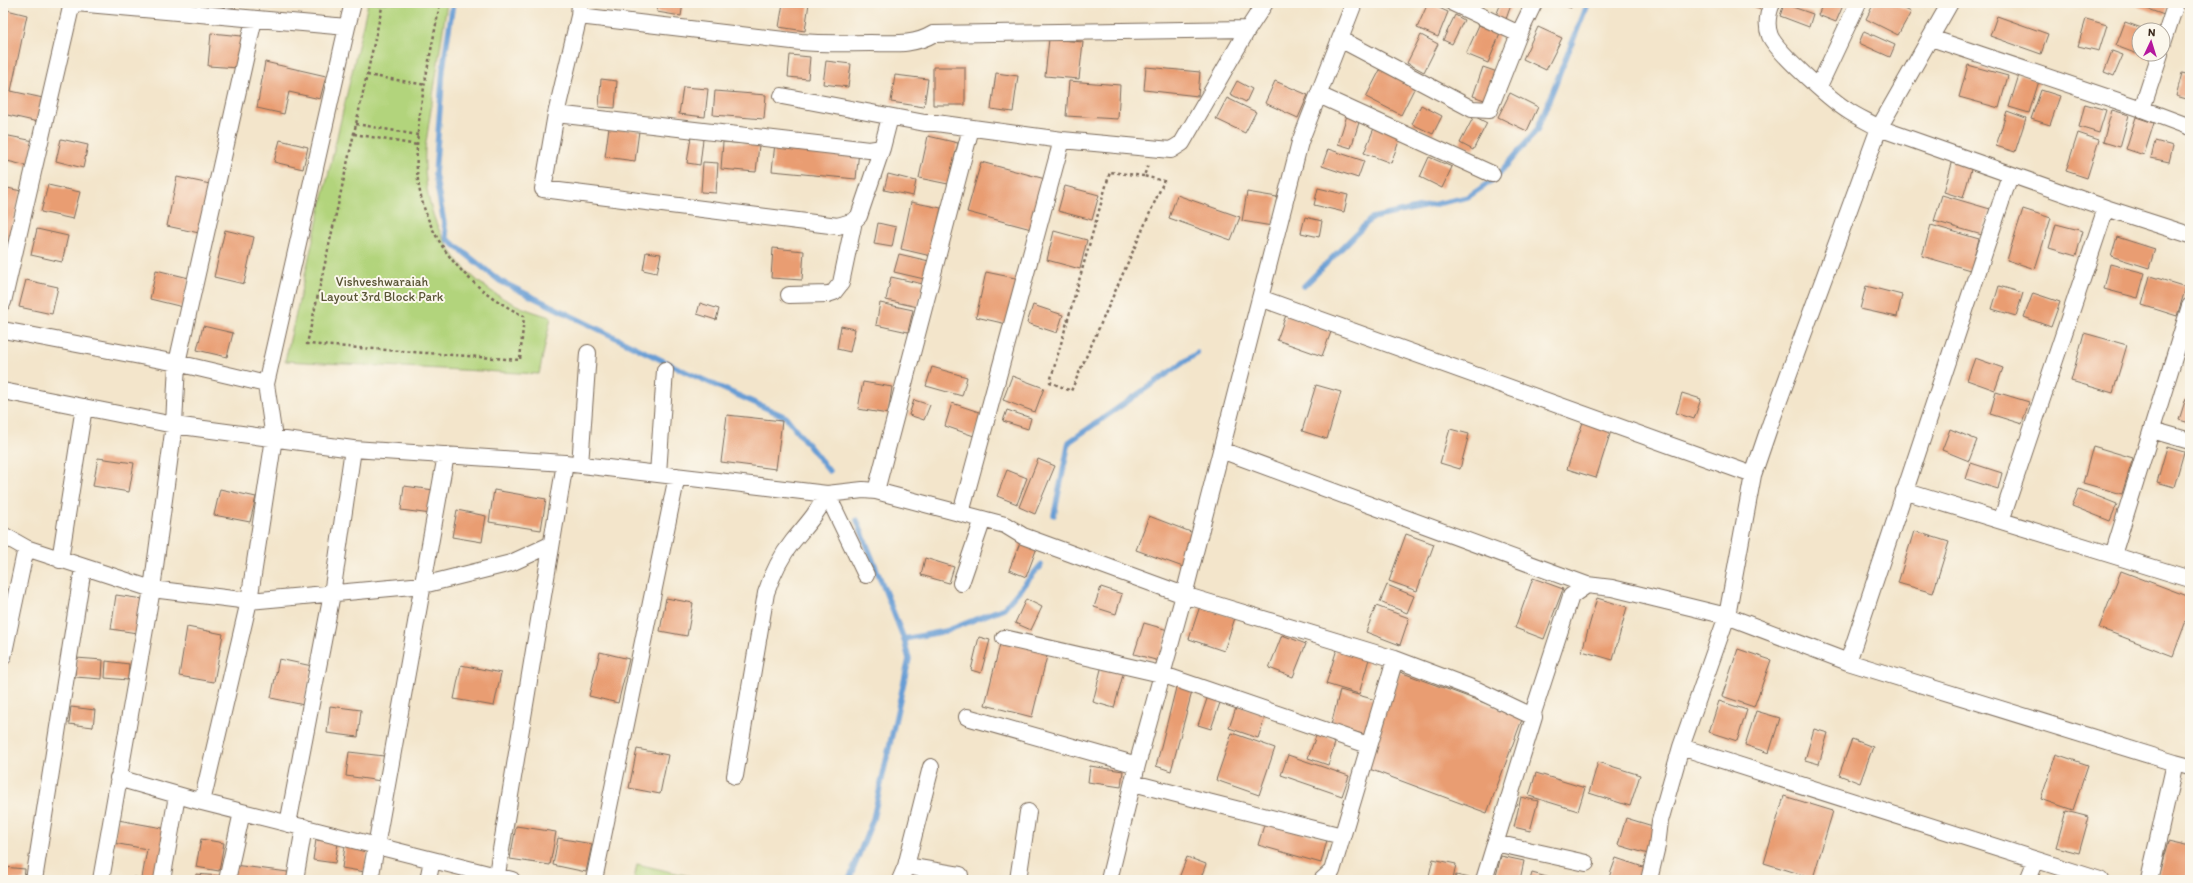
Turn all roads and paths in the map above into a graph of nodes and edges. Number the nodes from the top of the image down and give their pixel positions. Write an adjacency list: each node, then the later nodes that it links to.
1 (72, 3): 49 (street)
2 (76, 3): 15 (street)
3 (353, 3): 17 (street)
4 (383, 3): 23 (path)
5 (440, 3): 24 (path)
6 (1265, 3): 18 (street)
7 (1354, 3): 21 (street)
8 (1453, 3): 19 (street)
9 (1534, 3): 19 (street)
10 (1772, 3): 25 (street)
11 (1858, 3): 25 (street)
12 (1950, 3): 20 (street)
13 (2176, 3): 16 (street)
14 (580, 10): 18 (street); 29 (street)
15 (254, 19): 17 (street); 53 (street)
16 (2170, 22)
17 (347, 27): 55 (street)
18 (1248, 29): 40 (street)
19 (1519, 34): 21 (street)
20 (1932, 38): 28 (street); 34 (street)
21 (1340, 39): 26 (street)
22 (2157, 62): 28 (street)
23 (367, 75): 24 (path); 31 (path)
24 (426, 85): 36 (path)
25 (1819, 86): 34 (street)
26 (1319, 95): 41 (street); 48 (street)
27 (782, 96): 30 (street)
28 (2142, 109): 32 (street)
29 (556, 114): 39 (street); 45 (street)
30 (890, 117): 33 (street); 39 (street)
31 (356, 124): 35 (path); 36 (path)
32 (2190, 127)
33 (971, 128): 37 (street); 69 (street)
34 (1879, 128): 42 (street); 67 (street)
35 (354, 134): 38 (path); 38 (path)
36 (418, 135): 38 (path)
37 (1062, 140): 40 (street); 72 (street)
38 (417, 146)
39 (882, 148): 45 (street)
40 (1154, 148): 43 (path)
41 (1492, 174)
42 (2010, 174): 44 (street); 70 (street)
43 (1144, 176): 43 (path)
44 (2106, 208): 46 (street); 74 (street)
45 (854, 222): 47 (street)
46 (2190, 235)
47 (789, 295)
48 (1260, 298): 63 (street); 67 (street)
49 (3, 302)
50 (2190, 306): 59 (street)
51 (3, 330): 53 (street)
52 (588, 353): 65 (street)
53 (177, 363): 55 (street); 58 (street)
54 (665, 370): 66 (street)
55 (266, 384): 60 (street)
56 (3, 391): 57 (street)
57 (84, 407): 58 (street); 79 (street)
58 (174, 425): 60 (street); 86 (street)
59 (2152, 430): 61 (street); 78 (street)
60 (274, 438): 62 (street); 89 (street)
61 (2190, 441)
62 (354, 449): 64 (street); 87 (street)
63 (1221, 450): 85 (street); 88 (street)
64 (446, 455): 65 (street); 84 (street)
65 (572, 464): 66 (street); 76 (street)
66 (658, 474): 68 (street)
67 (1753, 475): 90 (street)
68 (677, 476): 71 (street); 129 (street)
69 (876, 491): 71 (street); 72 (street)
70 (1904, 491): 74 (street); 94 (street)
71 (827, 494): 81 (street); 103 (street)
72 (961, 513): 73 (street)
73 (983, 519): 83 (street); 88 (street)
74 (2001, 521): 78 (street)
75 (3, 535): 77 (street)
76 (550, 545): 84 (street); 120 (street)
77 (26, 548): 79 (street); 92 (street)
78 (2113, 556): 82 (street)
79 (60, 560): 80 (street)
80 (83, 568): 86 (street); 121 (street)
81 (866, 575)
82 (2190, 579)
83 (961, 583)
84 (423, 585): 87 (street); 114 (street)
85 (1587, 585): 90 (street); 97 (street)
86 (152, 589): 89 (street); 104 (street)
87 (332, 594): 89 (street); 110 (street)
88 (1184, 595): 93 (street); 95 (street)
89 (249, 601): 107 (street)
90 (1727, 616): 94 (street); 99 (street)
91 (1004, 638): 95 (street)
92 (3, 657)
93 (1394, 659): 97 (street); 98 (street)
94 (1848, 662): 100 (street)
95 (1161, 674): 98 (street); 101 (street)
96 (967, 717): 101 (street)
97 (1534, 717): 113 (street)
98 (1368, 745): 112 (street)
99 (1681, 747): 116 (street); 134 (street)
100 (2182, 765): 137 (street)
101 (1137, 766): 105 (street)
102 (931, 767): 118 (street)
103 (735, 776)
104 (118, 778): 106 (street); 122 (street)
105 (1133, 783): 112 (street); 131 (street)
106 (177, 796): 107 (street); 123 (street)
107 (202, 802): 108 (street)
108 (242, 812): 110 (street); 124 (street)
109 (1028, 812): 130 (street)
110 (288, 824): 111 (street)
111 (304, 827): 114 (street); 125 (street)
112 (1342, 836): 132 (street)
113 (1495, 843): 117 (street); 133 (street)
114 (377, 846): 115 (street); 126 (street)
115 (432, 860): 120 (street); 127 (street)
116 (2036, 860): 135 (street); 136 (street)
117 (1586, 863)
118 (903, 873): 119 (street)
119 (960, 875)
120 (496, 878): 128 (street)
121 (34, 880)
122 (100, 880)
123 (162, 880)
124 (227, 880)
125 (295, 880)
126 (370, 880)
127 (428, 880)
128 (512, 880)
129 (594, 880)
130 (1018, 880)
131 (1110, 880)
132 (1322, 880)
133 (1484, 880)
134 (1648, 880)
135 (2028, 880)
136 (2100, 880)
137 (2149, 880)

